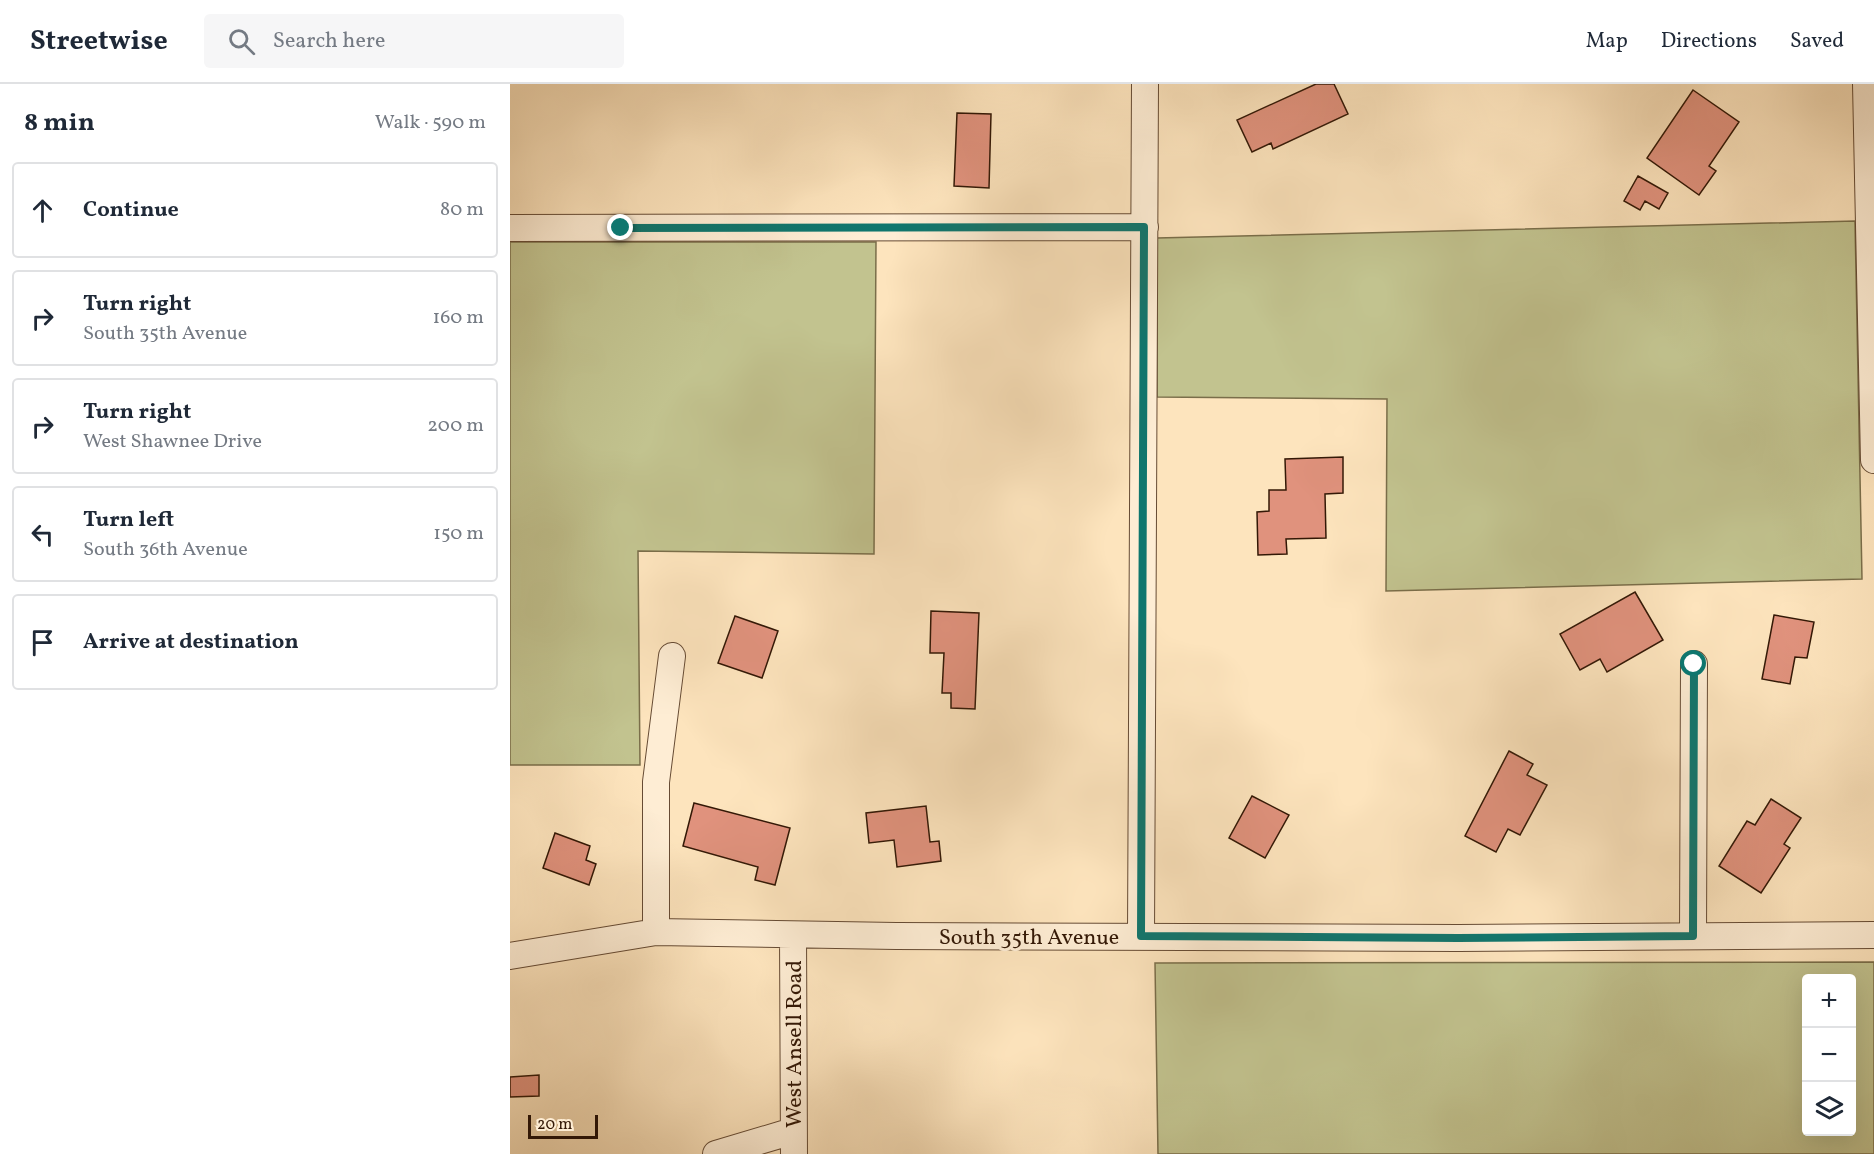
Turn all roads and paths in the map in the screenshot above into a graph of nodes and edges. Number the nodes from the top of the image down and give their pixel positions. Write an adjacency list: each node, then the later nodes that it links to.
1 (1145, 84): 3 (street)
2 (1866, 84): 5 (street)
3 (1144, 227): 4 (street); 11 (street)
4 (510, 228)
5 (1874, 460)
6 (672, 656): 8 (street)
7 (1694, 664): 12 (street)
8 (656, 932): 9 (street, South 35th Avenue); 13 (street, South 35th Avenue)
9 (792, 935): 11 (street, South 35th Avenue); 14 (street, West Ansell Road)
10 (1874, 935): 12 (street, South 35th Avenue)
11 (1141, 936): 12 (street, South 35th Avenue)
12 (1693, 936)
13 (510, 956)
14 (794, 1143): 15 (street)
15 (716, 1154)

